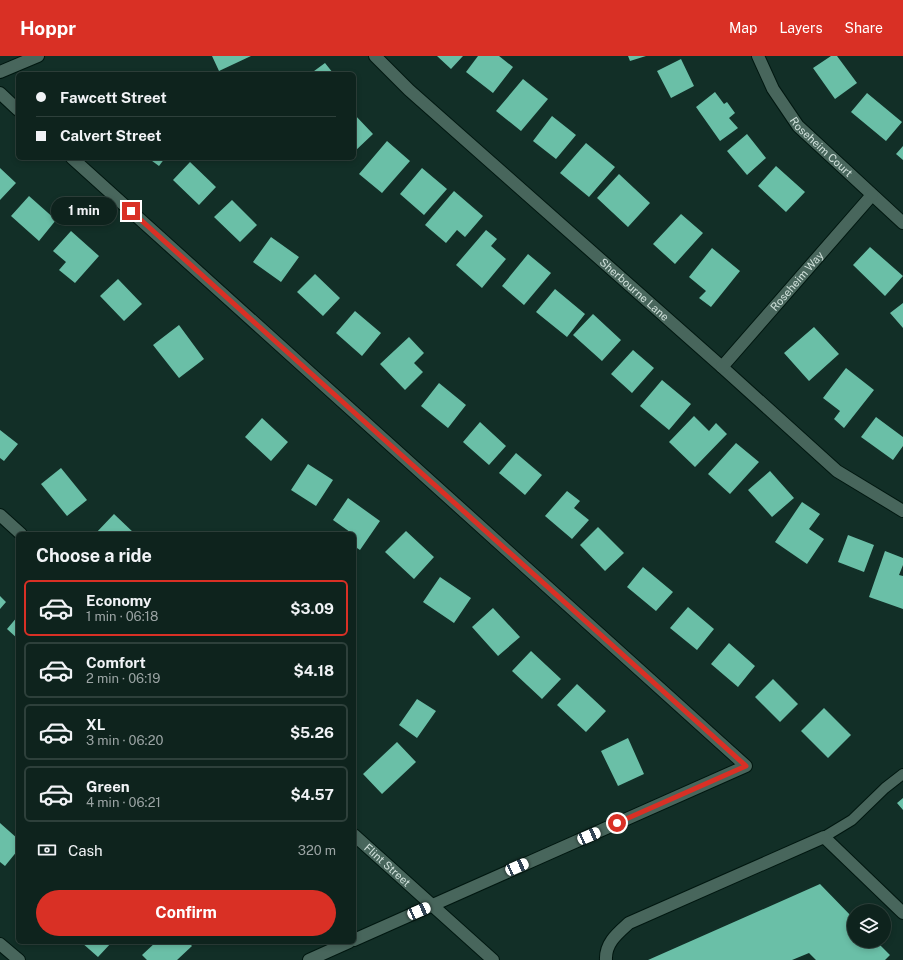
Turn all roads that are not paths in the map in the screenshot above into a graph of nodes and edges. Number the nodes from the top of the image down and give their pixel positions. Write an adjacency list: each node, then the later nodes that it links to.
1 (38, 56): 4 (street)
2 (375, 56): 10 (street, Sherbourne Lane)
3 (758, 56): 8 (street, Roseheim Court)
4 (0, 72)
5 (0, 94): 6 (street)
6 (16, 108)
7 (74, 160): 17 (street)
8 (872, 195): 9 (street, Roseheim Court); 10 (street, Roseheim Way)
9 (903, 223)
10 (722, 367): 11 (street, Sherbourne Lane)
11 (903, 511)
12 (0, 515): 13 (street)
13 (19, 532)
14 (903, 774): 16 (lane)
15 (356, 837): 17 (street, Flint Street)
16 (824, 837): 18 (street); 25 (street)
17 (432, 905): 19 (street); 24 (street, Flint Street)
18 (903, 913)
19 (356, 939)
20 (0, 944): 22 (street)
21 (345, 944): 23 (street)
22 (19, 960)
23 (309, 960)
24 (493, 960)
25 (606, 960)

